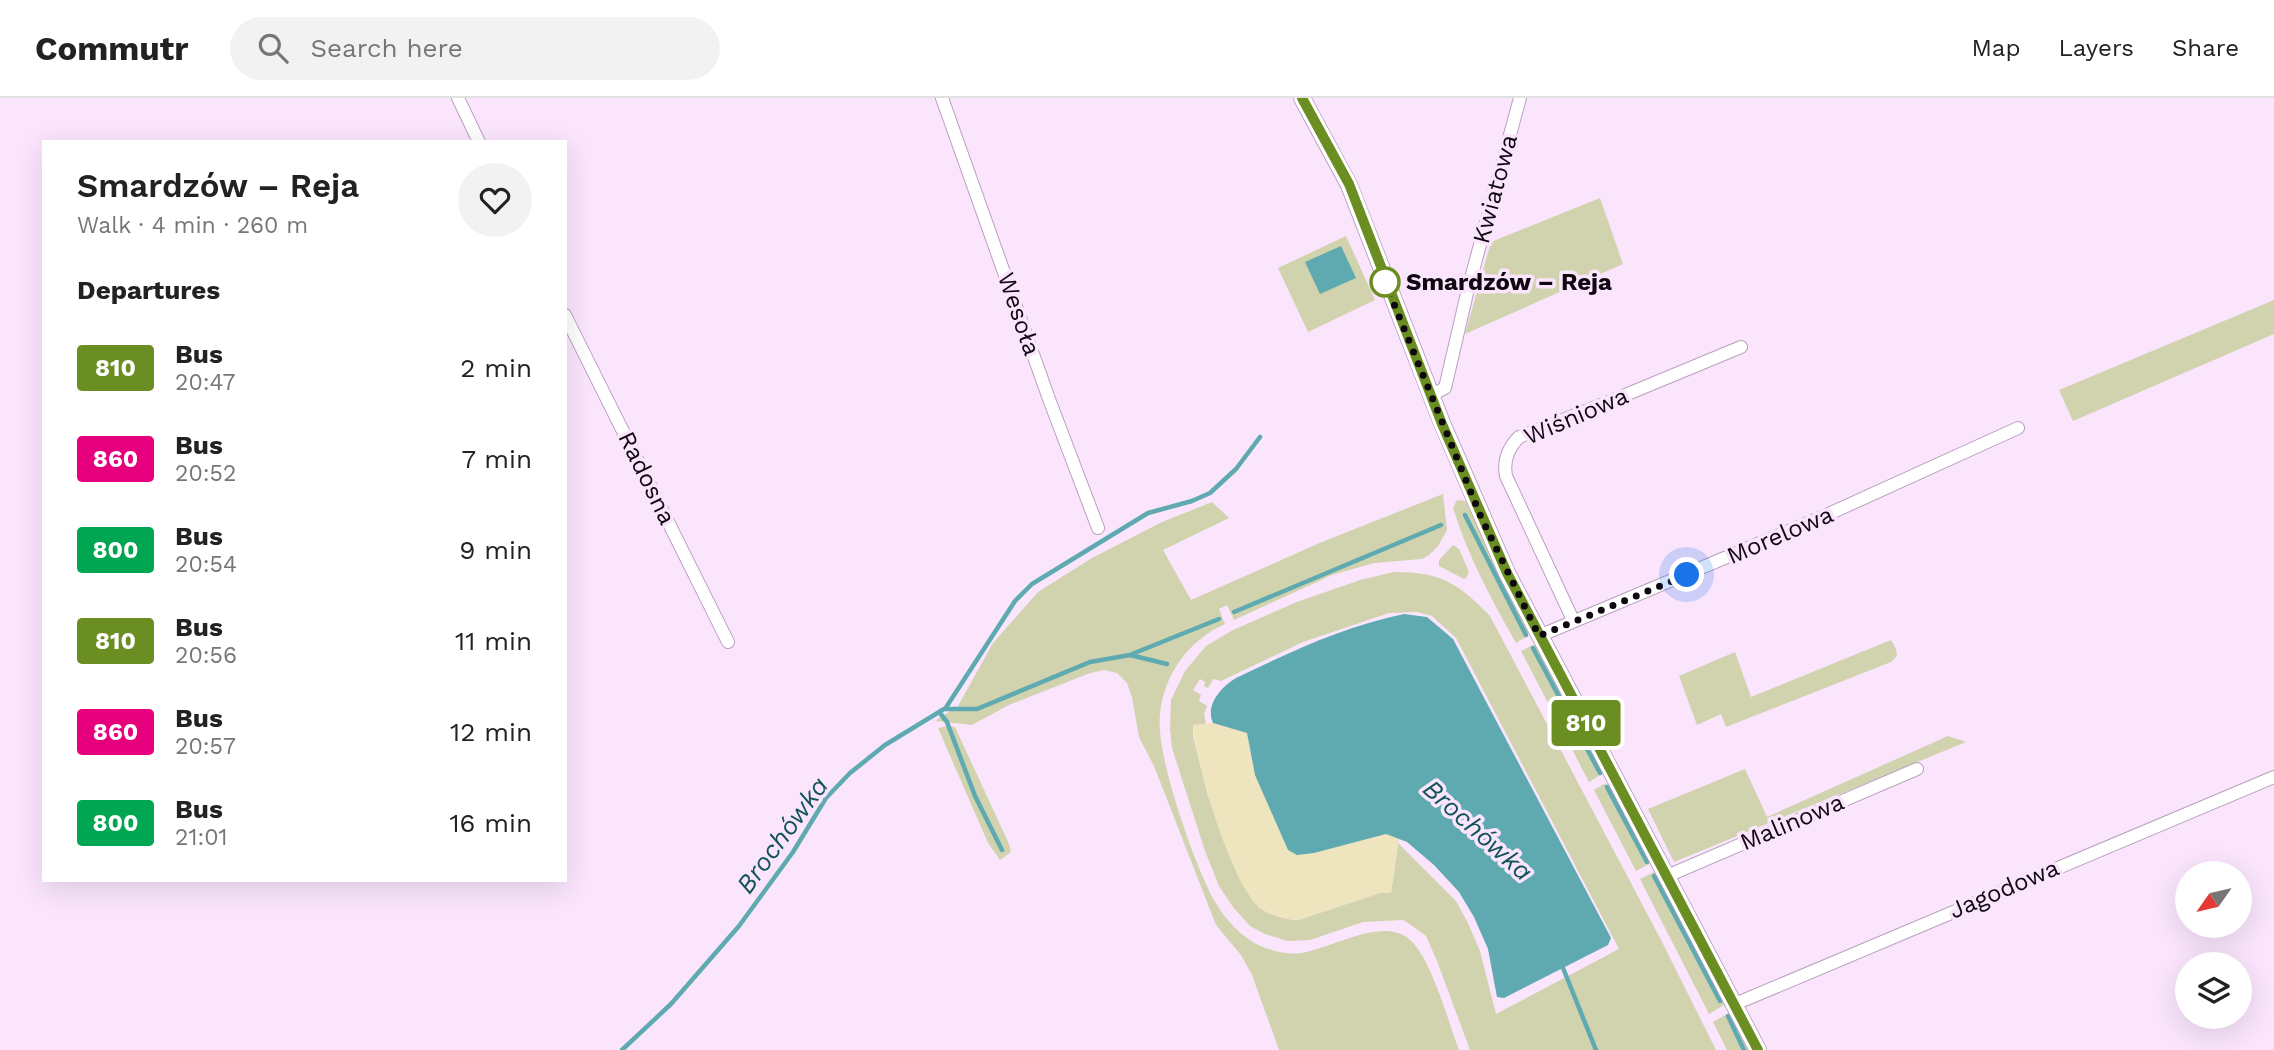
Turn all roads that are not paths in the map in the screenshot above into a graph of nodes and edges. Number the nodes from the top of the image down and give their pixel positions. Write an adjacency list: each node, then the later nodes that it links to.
1 (458, 98): 5 (street)
2 (942, 98): 10 (street, Wesoła)
3 (1302, 98): 8 (street)
4 (1520, 98): 8 (street, Kwiatowa)
5 (479, 140)
6 (567, 319): 13 (street, Radosna)
7 (1741, 347): 11 (street, Wiśniowa)
8 (1431, 395): 12 (street)
9 (2018, 428): 11 (street, Morelowa)
10 (1098, 528)
11 (1573, 620): 12 (street, Morelowa)
12 (1539, 636): 16 (street)
13 (728, 642)
14 (1917, 769): 16 (street, Malinowa)
15 (2274, 776): 17 (street, Jagodowa)
16 (1667, 876): 17 (street)
17 (1735, 1004): 18 (street)
18 (1758, 1050)

